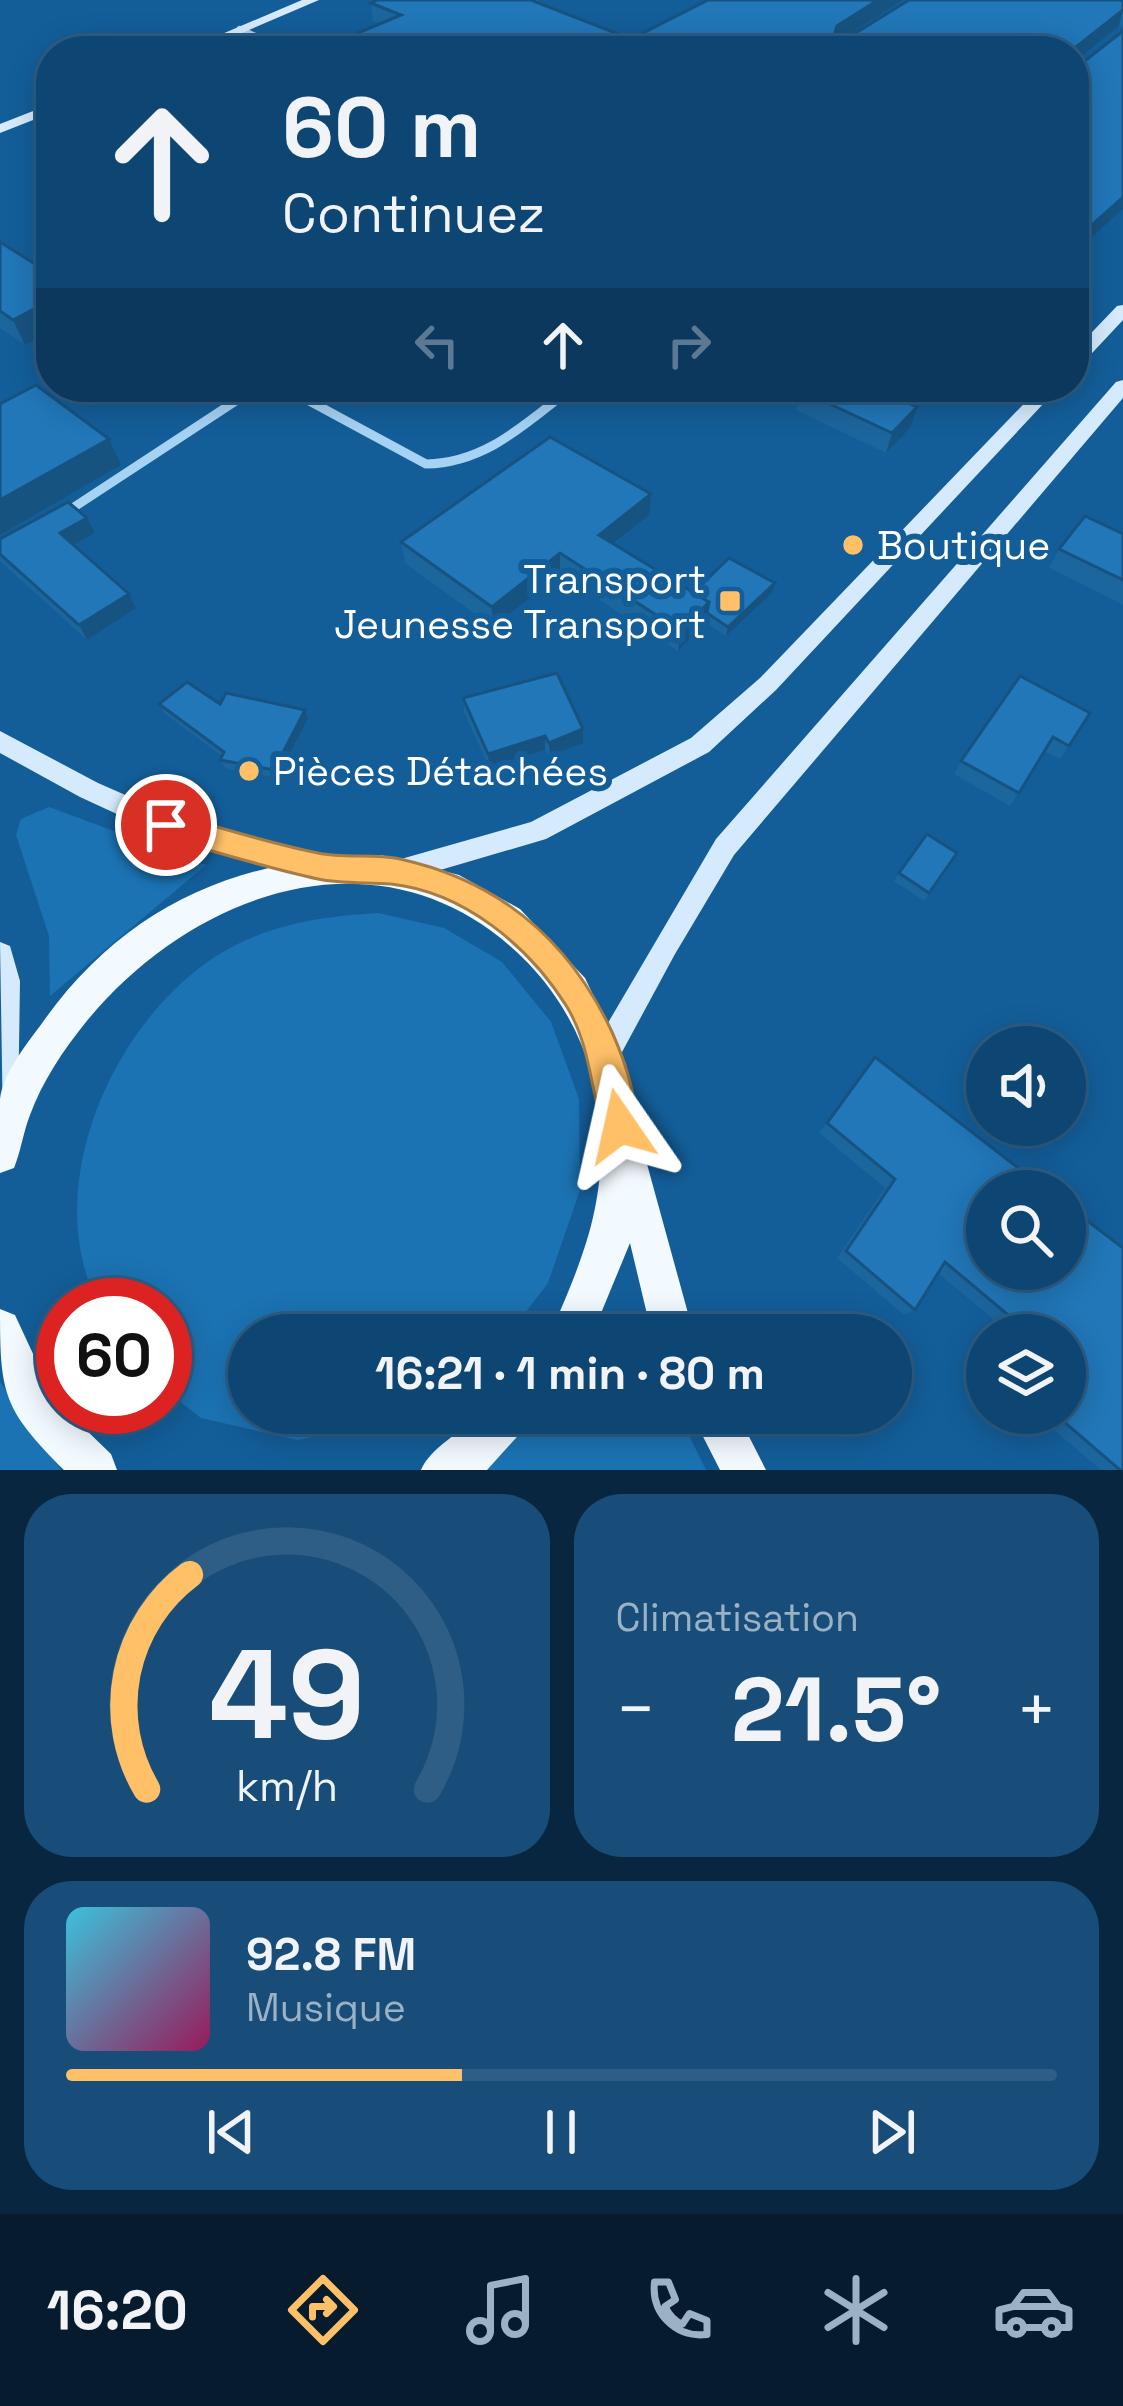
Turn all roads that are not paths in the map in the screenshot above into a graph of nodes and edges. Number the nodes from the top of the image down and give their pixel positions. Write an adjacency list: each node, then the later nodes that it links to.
1 (313, 0): 2 (main road)
2 (240, 30): 3 (main road); 4 (street)
3 (225, 36)
4 (253, 36)
5 (36, 114): 6 (main road)
6 (0, 129)
7 (1123, 310): 8 (main road)
8 (1089, 346)
9 (1123, 386): 19 (main road)
10 (236, 402): 14 (street)
11 (311, 402): 12 (street)
12 (554, 402)
13 (1032, 402): 17 (main road)
14 (54, 520)
15 (0, 741): 16 (main road)
16 (322, 867): 17 (main road); 21 (main road)
17 (396, 871): 19 (main road)
18 (0, 955): 21 (main road)
19 (605, 1055): 20 (main road)
20 (620, 1126): 22 (main road); 23 (main road)
21 (1, 1146)
22 (580, 1314)
23 (668, 1314)
24 (0, 1330): 27 (main road)
25 (490, 1434): 28 (main road)
26 (724, 1434): 29 (main road)
27 (95, 1470)
28 (443, 1470)
29 (744, 1470)

